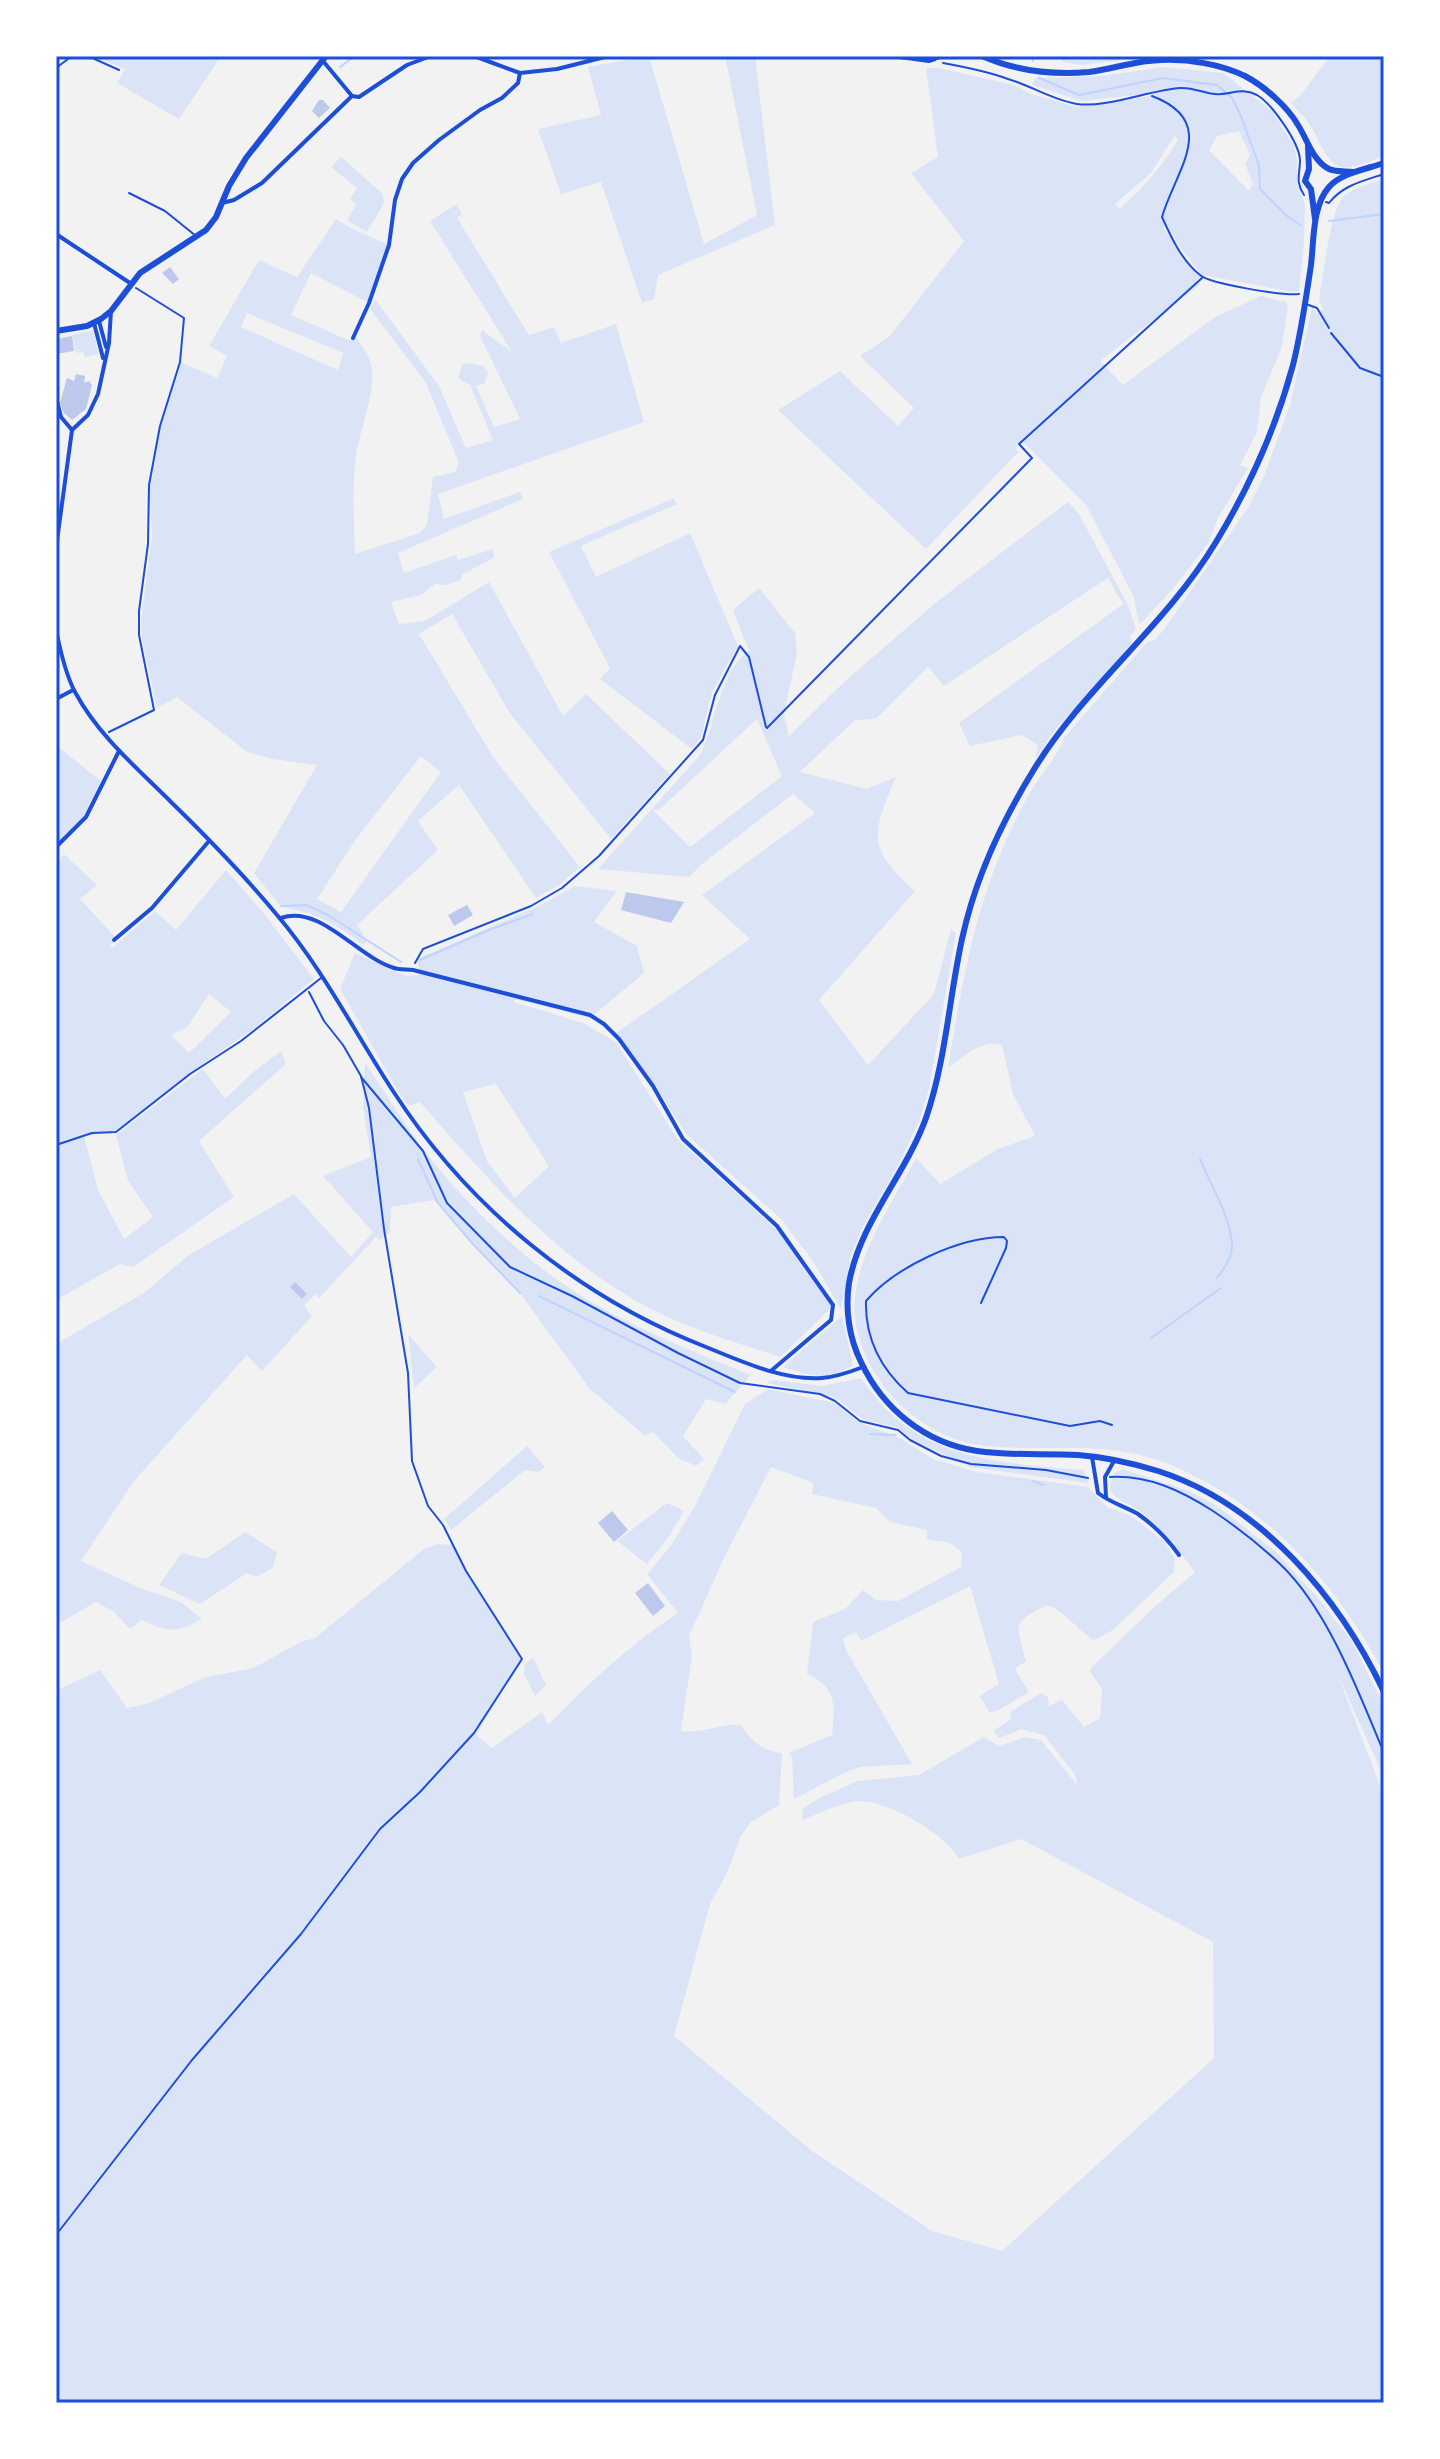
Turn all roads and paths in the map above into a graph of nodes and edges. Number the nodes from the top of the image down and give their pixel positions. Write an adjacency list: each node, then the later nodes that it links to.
1 (72, 56): 11 (lane)
2 (88, 56): 12 (lane)
3 (431, 56): 15 (street)
4 (474, 56): 13 (street)
5 (609, 56): 13 (street)
6 (892, 56): 10 (street)
7 (945, 56): 10 (lane)
8 (982, 56): 16 (main road)
9 (324, 59): 15 (street); 28 (main road)
10 (935, 59): 14 (path)
11 (56, 68)
12 (119, 70)
13 (520, 73): 41 (street)
14 (1151, 95): 27 (path); 33 (path)
15 (352, 96): 28 (street)
16 (1308, 145): 18 (main road); 19 (main road)
17 (1384, 163): 21 (main road)
18 (1323, 165): 19 (main road); 20 (main road)
19 (1309, 169): 24 (main road)
20 (1330, 170): 21 (main road); 23 (main road)
21 (1357, 172): 23 (main road)
22 (1384, 174): 29 (path)
23 (1332, 184): 25 (main road)
24 (1311, 189): 25 (main road); 30 (main road)
25 (1326, 190): 30 (main road)
26 (129, 193): 32 (lane)
27 (1308, 200)
28 (222, 203): 32 (main road)
29 (1329, 203)
30 (1315, 223): 36 (main road)
31 (56, 234): 34 (street)
32 (197, 237): 34 (main road)
33 (1202, 278): 35 (path); 58 (path)
34 (130, 283): 37 (main road); 52 (path)
35 (1300, 294)
36 (1305, 304): 39 (lane); 63 (main road)
37 (111, 311): 38 (main road); 42 (street)
38 (97, 322): 40 (main road); 42 (street); 43 (street)
39 (1329, 328): 44 (path)
40 (56, 331)
41 (353, 338)
42 (106, 353): 43 (street)
43 (103, 360): 46 (street)
44 (1384, 377)
45 (56, 397): 46 (street)
46 (72, 430): 47 (street)
47 (57, 528): 48 (street)
48 (56, 548)
49 (56, 629): 50 (street)
50 (73, 690): 51 (street); 52 (street)
51 (56, 699)
52 (104, 734): 53 (street)
53 (119, 751): 54 (street); 55 (street)
54 (209, 841): 56 (street); 57 (street)
55 (56, 847)
56 (280, 918): 58 (street); 59 (street)
57 (114, 940)
58 (413, 970): 64 (street)
59 (321, 978): 60 (lane); 64 (street)
60 (308, 990): 61 (lane); 73 (path)
61 (56, 1145)
62 (981, 1303): 65 (path)
63 (863, 1367): 64 (street); 66 (main road)
64 (772, 1370)
65 (1112, 1425)
66 (1092, 1457): 67 (main road); 69 (street)
67 (1114, 1460): 68 (street); 71 (main road)
68 (1105, 1477): 69 (street); 72 (path)
69 (1106, 1499): 70 (street)
70 (1179, 1555)
71 (1384, 1692)
72 (1384, 1753)
73 (56, 2235)

